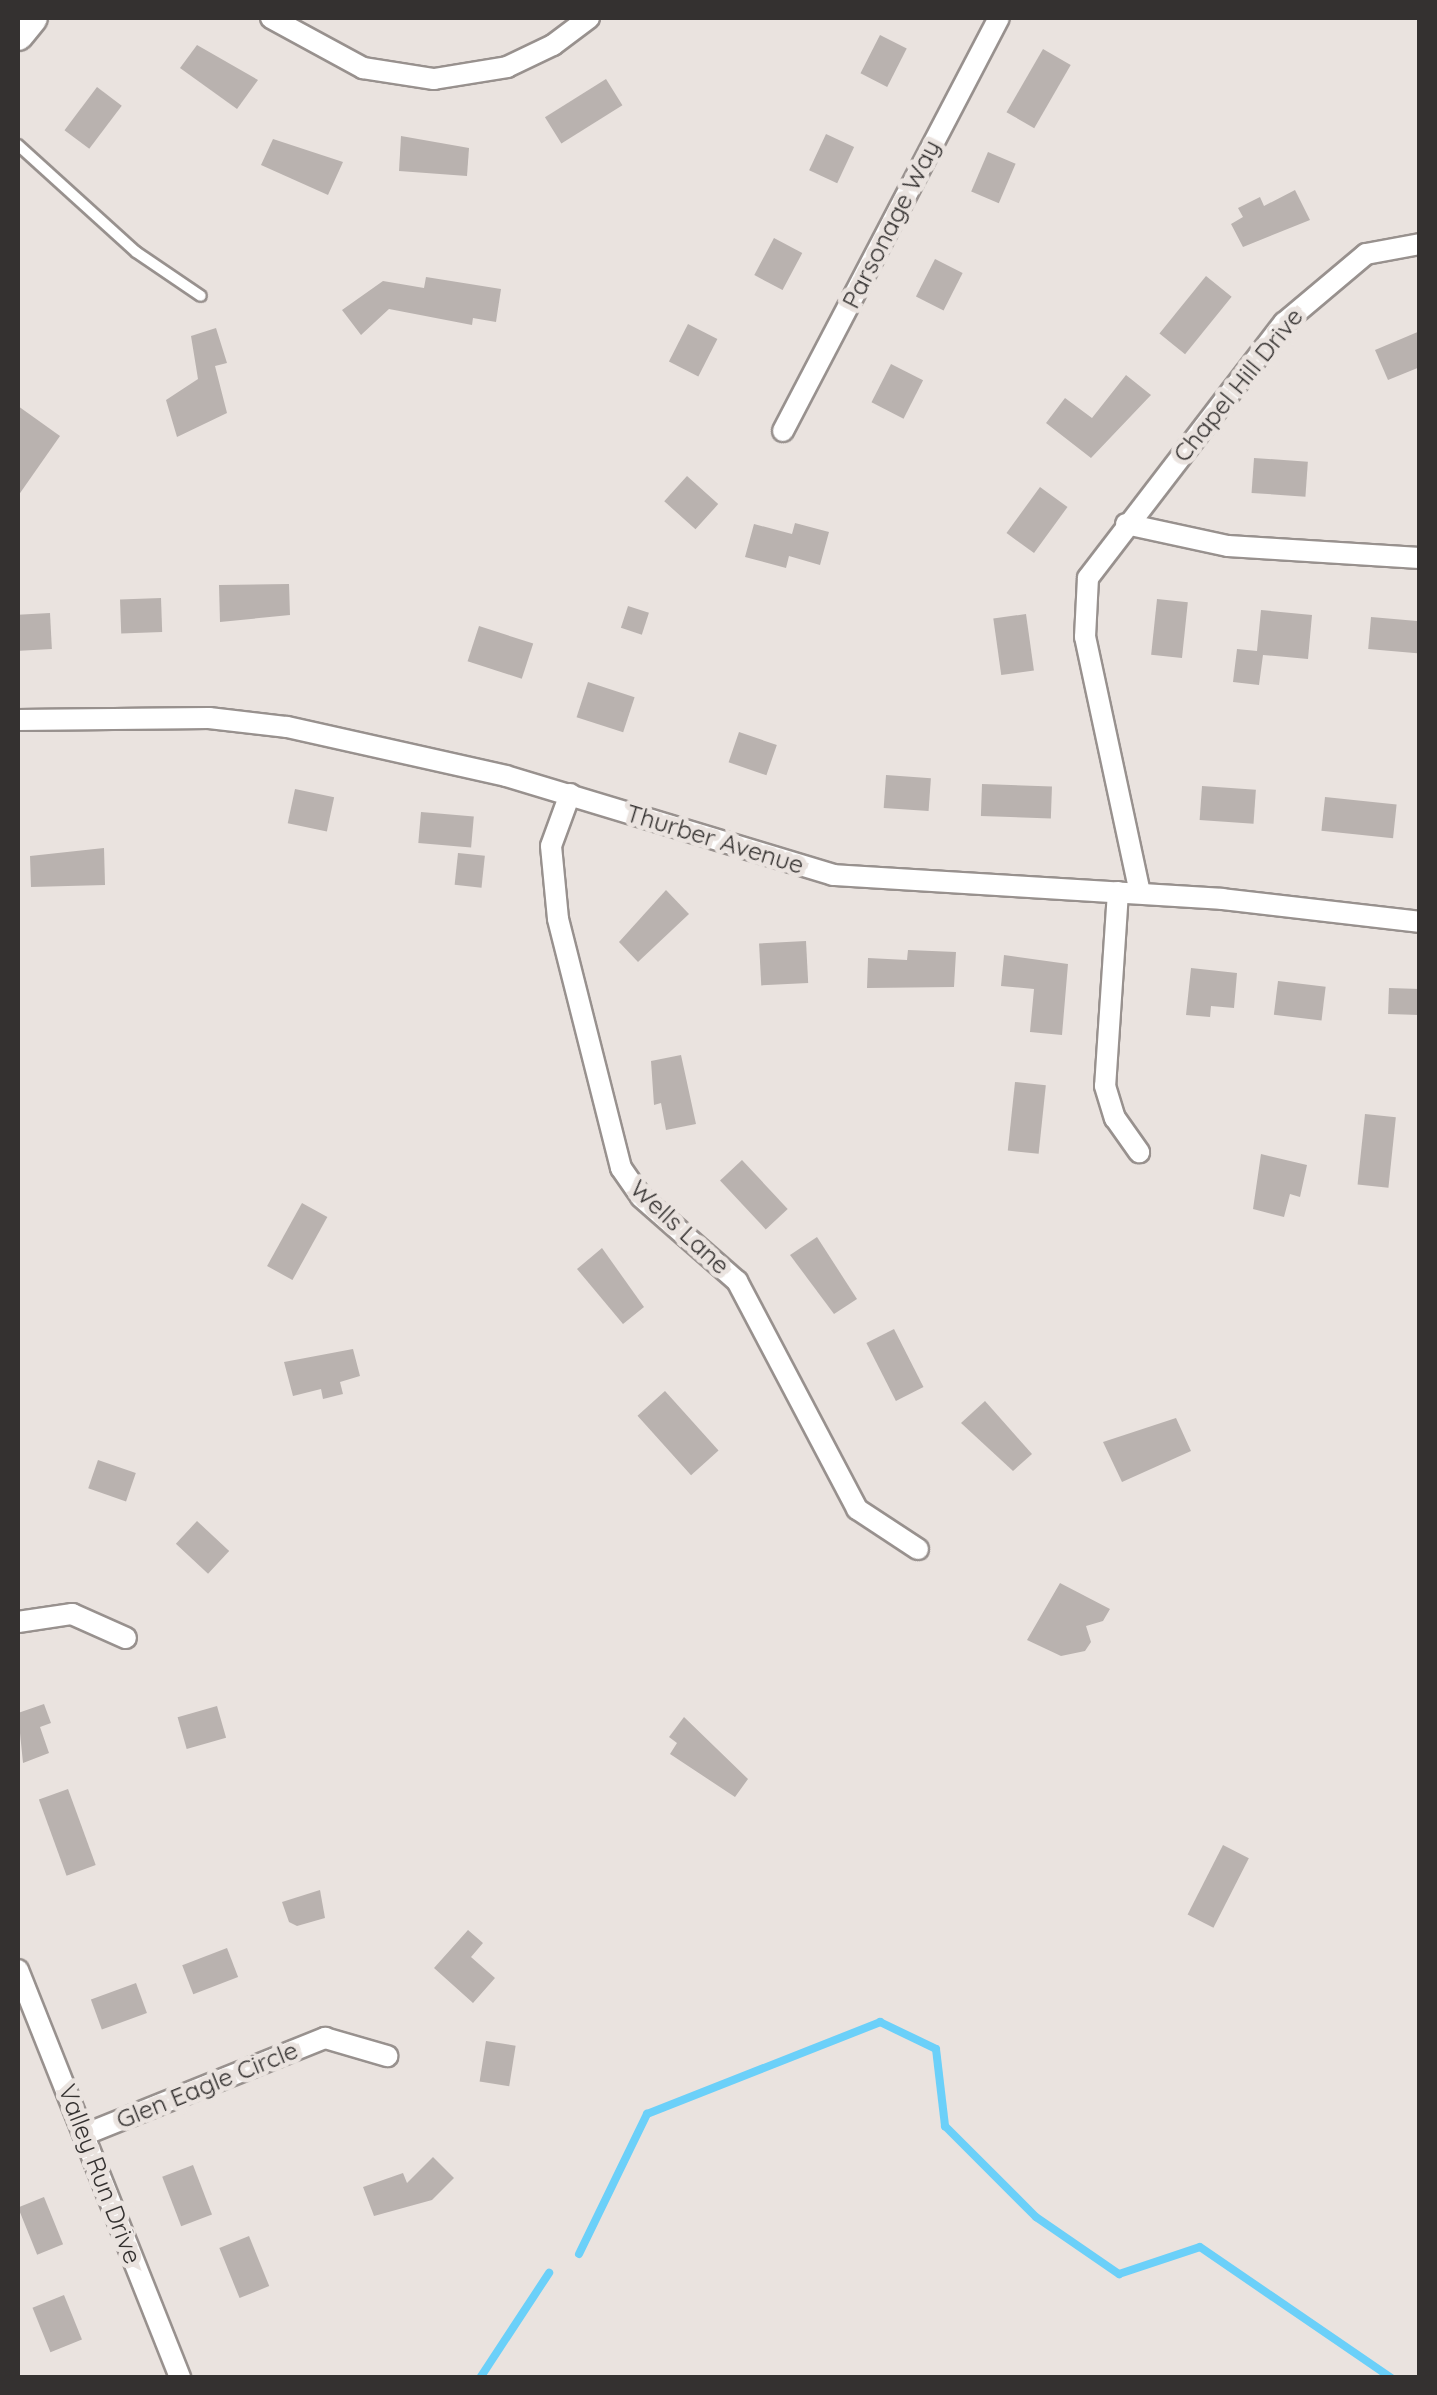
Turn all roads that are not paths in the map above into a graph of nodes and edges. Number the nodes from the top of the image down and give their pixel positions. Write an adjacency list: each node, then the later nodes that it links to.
1 (32, 18): 5 (main road)
2 (272, 18): 3 (street)
3 (589, 18)
4 (999, 18): 9 (street, Parsonage Way)
5 (18, 36)
6 (18, 145): 8 (lane)
7 (1420, 244): 10 (street, Chapel Hill Drive)
8 (200, 296)
9 (784, 432)
10 (1126, 524): 11 (street); 14 (street, Chapel Hill Drive)
11 (1420, 558)
12 (18, 720): 13 (street, Thurber Avenue)
13 (570, 794): 14 (street, Thurber Avenue); 17 (street, Wells Lane)
14 (1129, 892): 15 (street, Thurber Avenue); 16 (street, Chapel Hill Drive)
15 (1420, 922)
16 (1139, 1152)
17 (918, 1549)
18 (18, 1622): 19 (street)
19 (126, 1638)
20 (18, 1970): 22 (street, Valley Run Drive)
21 (387, 2056): 22 (street, Glen Eagle Circle)
22 (86, 2134): 23 (street, Valley Run Drive)
23 (180, 2378)

